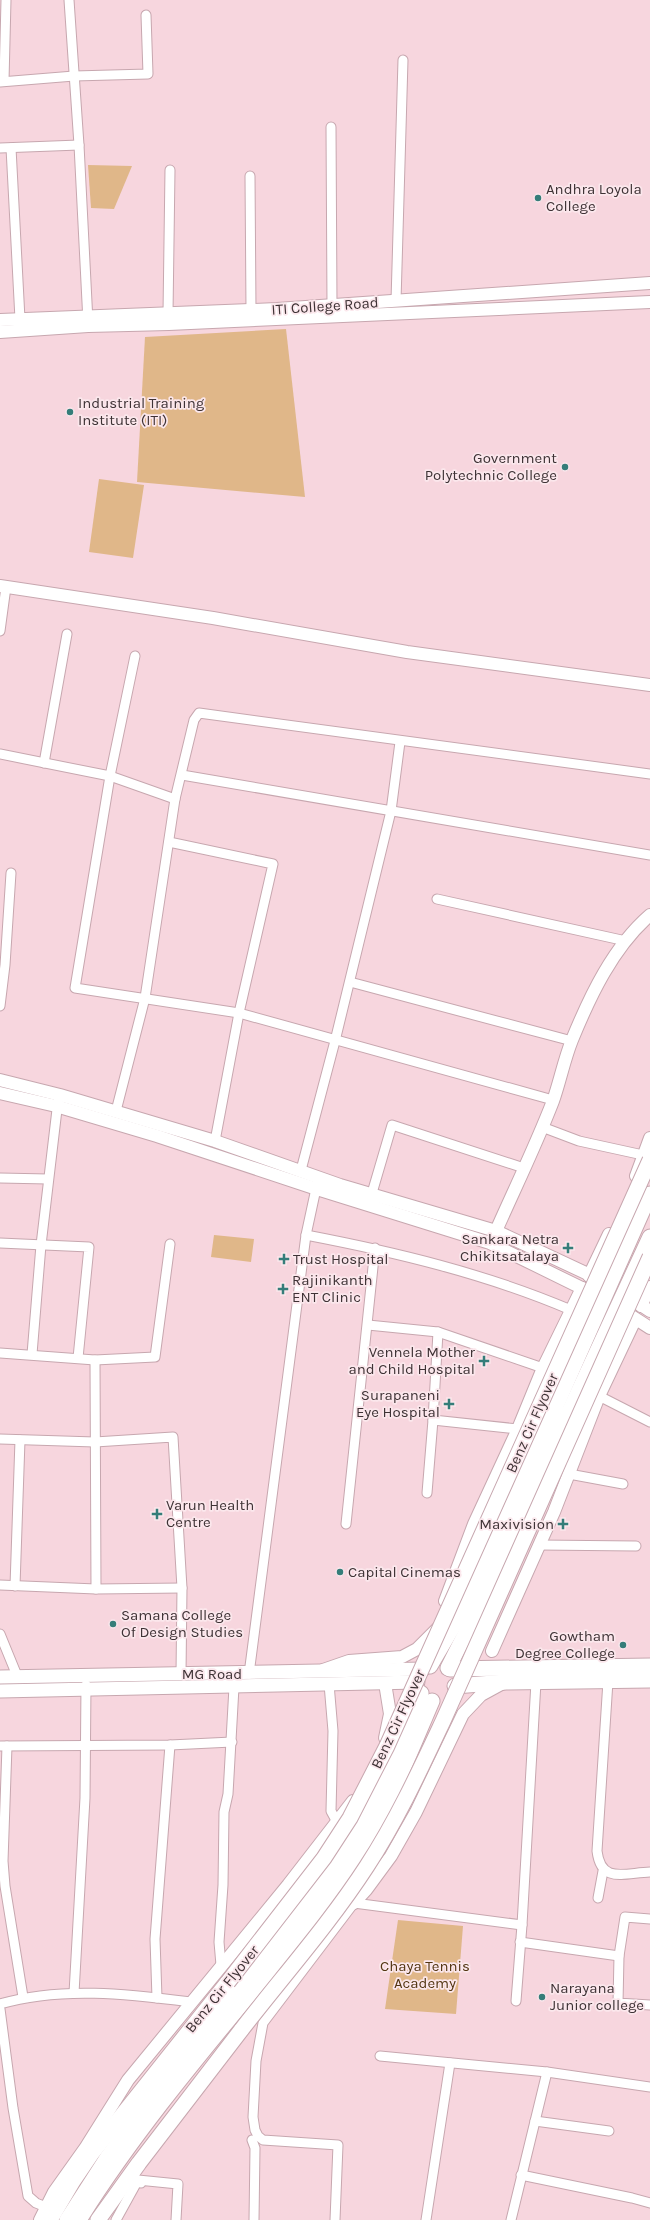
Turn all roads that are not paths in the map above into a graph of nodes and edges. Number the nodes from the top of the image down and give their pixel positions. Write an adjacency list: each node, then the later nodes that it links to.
1 (6, 0): 6 (street)
2 (69, 0): 5 (street)
3 (146, 15): 5 (street)
4 (403, 60): 14 (street)
5 (74, 76): 6 (street); 8 (street)
6 (2, 81)
7 (331, 127): 16 (street)
8 (79, 145): 10 (street); 21 (street)
9 (0, 148): 10 (street)
10 (11, 148): 19 (street)
11 (170, 170): 18 (street)
12 (250, 176): 17 (street)
13 (650, 283): 14 (street, ITI College Road)
14 (396, 301): 16 (street, ITI College Road)
15 (650, 302): 21 (street, ITI College Road)
16 (332, 305): 17 (street, ITI College Road)
17 (251, 310): 18 (street, ITI College Road)
18 (168, 312): 21 (street, ITI College Road)
19 (20, 319): 20 (street, ITI College Road); 21 (street, ITI College Road)
20 (0, 320)
21 (88, 321): 22 (street, ITI College Road)
22 (0, 332)
23 (3, 586): 24 (street); 27 (street)
24 (0, 631)
25 (67, 634): 30 (street)
26 (135, 656): 33 (street)
27 (650, 685)
28 (400, 742): 31 (street); 32 (street); 35 (street)
29 (0, 754): 30 (street)
30 (44, 763): 33 (street)
31 (650, 774)
32 (182, 775): 34 (street); 35 (street)
33 (110, 776): 34 (street); 43 (street)
34 (175, 799): 36 (street)
35 (391, 811): 37 (street); 42 (street)
36 (169, 842): 43 (street); 45 (street)
37 (650, 855)
38 (11, 873): 44 (street)
39 (437, 899): 41 (street)
40 (650, 915): 41 (street)
41 (626, 941): 47 (street)
42 (350, 982): 46 (street); 47 (street)
43 (145, 998): 45 (street); 52 (street)
44 (0, 1006)
45 (239, 1013): 46 (street); 55 (street)
46 (335, 1041): 51 (street); 58 (street)
47 (572, 1041): 51 (street)
48 (0, 1080): 50 (street)
49 (0, 1093): 50 (street)
50 (58, 1100): 52 (street); 60 (street); 61 (street)
51 (553, 1100): 53 (street)
52 (116, 1112): 55 (street)
53 (542, 1127): 56 (street); 57 (street)
54 (650, 1138): 56 (street)
55 (214, 1141): 58 (street)
56 (647, 1158): 72 (street); 164 (main road, Benz Cir Flyover, bridge)
57 (524, 1168): 62 (street); 64 (street)
58 (301, 1170): 61 (street)
59 (0, 1178): 60 (street)
60 (48, 1179): 69 (street)
61 (318, 1183): 62 (street); 65 (street); 75 (street)
62 (372, 1193): 64 (street)
63 (650, 1194): 73 (main road)
64 (496, 1231): 72 (street)
65 (306, 1235): 70 (street); 115 (street)
66 (650, 1238): 77 (main road)
67 (0, 1243): 69 (street)
68 (170, 1244): 87 (street)
69 (41, 1245): 85 (street); 86 (street)
70 (375, 1248): 79 (street); 81 (street)
71 (650, 1257): 168 (main road, bridge)
72 (589, 1276): 73 (street)
73 (609, 1285): 76 (main road); 77 (street)
74 (650, 1287): 78 (street)
75 (582, 1288): 76 (street); 79 (street)
76 (603, 1299): 77 (street); 107 (main road)
77 (622, 1301): 78 (street); 80 (street); 106 (main road)
78 (646, 1309)
79 (571, 1310): 88 (street)
80 (635, 1320): 82 (street); 89 (street)
81 (368, 1325): 83 (street); 99 (street)
82 (650, 1328)
83 (438, 1332): 88 (street); 90 (street)
84 (0, 1354): 85 (street)
85 (32, 1354): 86 (street)
86 (78, 1358): 87 (street)
87 (95, 1360): 95 (street)
88 (543, 1368): 92 (street)
89 (599, 1396): 91 (street); 96 (street)
90 (434, 1420): 92 (street); 98 (street)
91 (650, 1422)
92 (518, 1429): 108 (street)
93 (0, 1439): 94 (street)
94 (20, 1440): 95 (street); 103 (street)
95 (95, 1442): 104 (street); 105 (street)
96 (569, 1474): 97 (street); 100 (street)
97 (624, 1484)
98 (427, 1493)
99 (346, 1524)
100 (539, 1545): 101 (street); 110 (street)
101 (636, 1546)
102 (0, 1585): 103 (street)
103 (16, 1586): 105 (street)
104 (182, 1588): 105 (street); 114 (street)
105 (96, 1589)
106 (476, 1613): 110 (street); 112 (main road)
107 (458, 1618): 108 (street); 122 (main road)
108 (436, 1629): 113 (street)
109 (0, 1634): 119 (street)
110 (492, 1650): 117 (street)
111 (650, 1666): 117 (main road)
112 (449, 1669): 117 (main road); 122 (main road); 126 (main road)
113 (318, 1672): 115 (main road, MG Road); 122 (main road, MG Road)
114 (180, 1674): 115 (main road, MG Road); 116 (main road, MG Road)
115 (249, 1674)
116 (86, 1675): 119 (main road, MG Road); 128 (street)
117 (506, 1675): 123 (main road); 126 (main road); 134 (street)
118 (0, 1677): 119 (main road, MG Road)
119 (18, 1678)
120 (650, 1680): 121 (main road)
121 (608, 1681): 123 (main road); 137 (street)
122 (425, 1682): 124 (main road, MG Road); 126 (main road); 135 (main road); 166 (main road)
123 (536, 1682): 143 (street)
124 (385, 1683): 125 (main road, MG Road); 136 (street)
125 (329, 1684): 127 (main road, MG Road); 136 (street)
126 (455, 1686)
127 (234, 1687): 128 (main road, MG Road); 130 (street)
128 (86, 1690): 129 (main road, MG Road); 131 (street)
129 (0, 1691)
130 (232, 1742): 132 (street); 146 (street)
131 (86, 1744): 132 (street); 133 (street); 147 (street)
132 (170, 1745): 149 (street)
133 (3, 1746): 148 (street)
134 (444, 1755): 135 (street); 140 (street)
135 (404, 1767): 141 (main road)
136 (337, 1822): 146 (street)
137 (603, 1871): 138 (street); 139 (street)
138 (650, 1872)
139 (598, 1898)
140 (354, 1903): 141 (street); 143 (street); 172 (street)
141 (321, 1905): 167 (main road)
142 (650, 1919): 145 (street)
143 (522, 1925): 144 (street)
144 (520, 1942): 145 (street); 150 (street)
145 (619, 1956): 153 (street)
146 (221, 1964): 151 (street)
147 (74, 1993): 148 (street); 149 (street)
148 (23, 1997): 152 (street)
149 (157, 1998): 151 (street)
150 (516, 2001)
151 (191, 2002): 164 (street)
152 (0, 2004)
153 (650, 2005)
154 (0, 2009): 164 (street)
155 (380, 2056): 156 (street)
156 (450, 2063): 157 (street); 173 (street)
157 (547, 2072): 158 (street); 159 (street)
158 (650, 2087)
159 (535, 2121): 160 (street); 162 (street)
160 (609, 2131)
161 (252, 2140): 171 (street)
162 (522, 2175): 163 (street); 174 (street)
163 (650, 2203)
164 (48, 2213): 165 (street)
165 (40, 2220)
166 (67, 2220)
167 (79, 2220)
168 (98, 2220)
169 (116, 2220): 170 (street)
170 (176, 2220)
171 (254, 2220)
172 (335, 2220)
173 (426, 2220)
174 (510, 2220)

